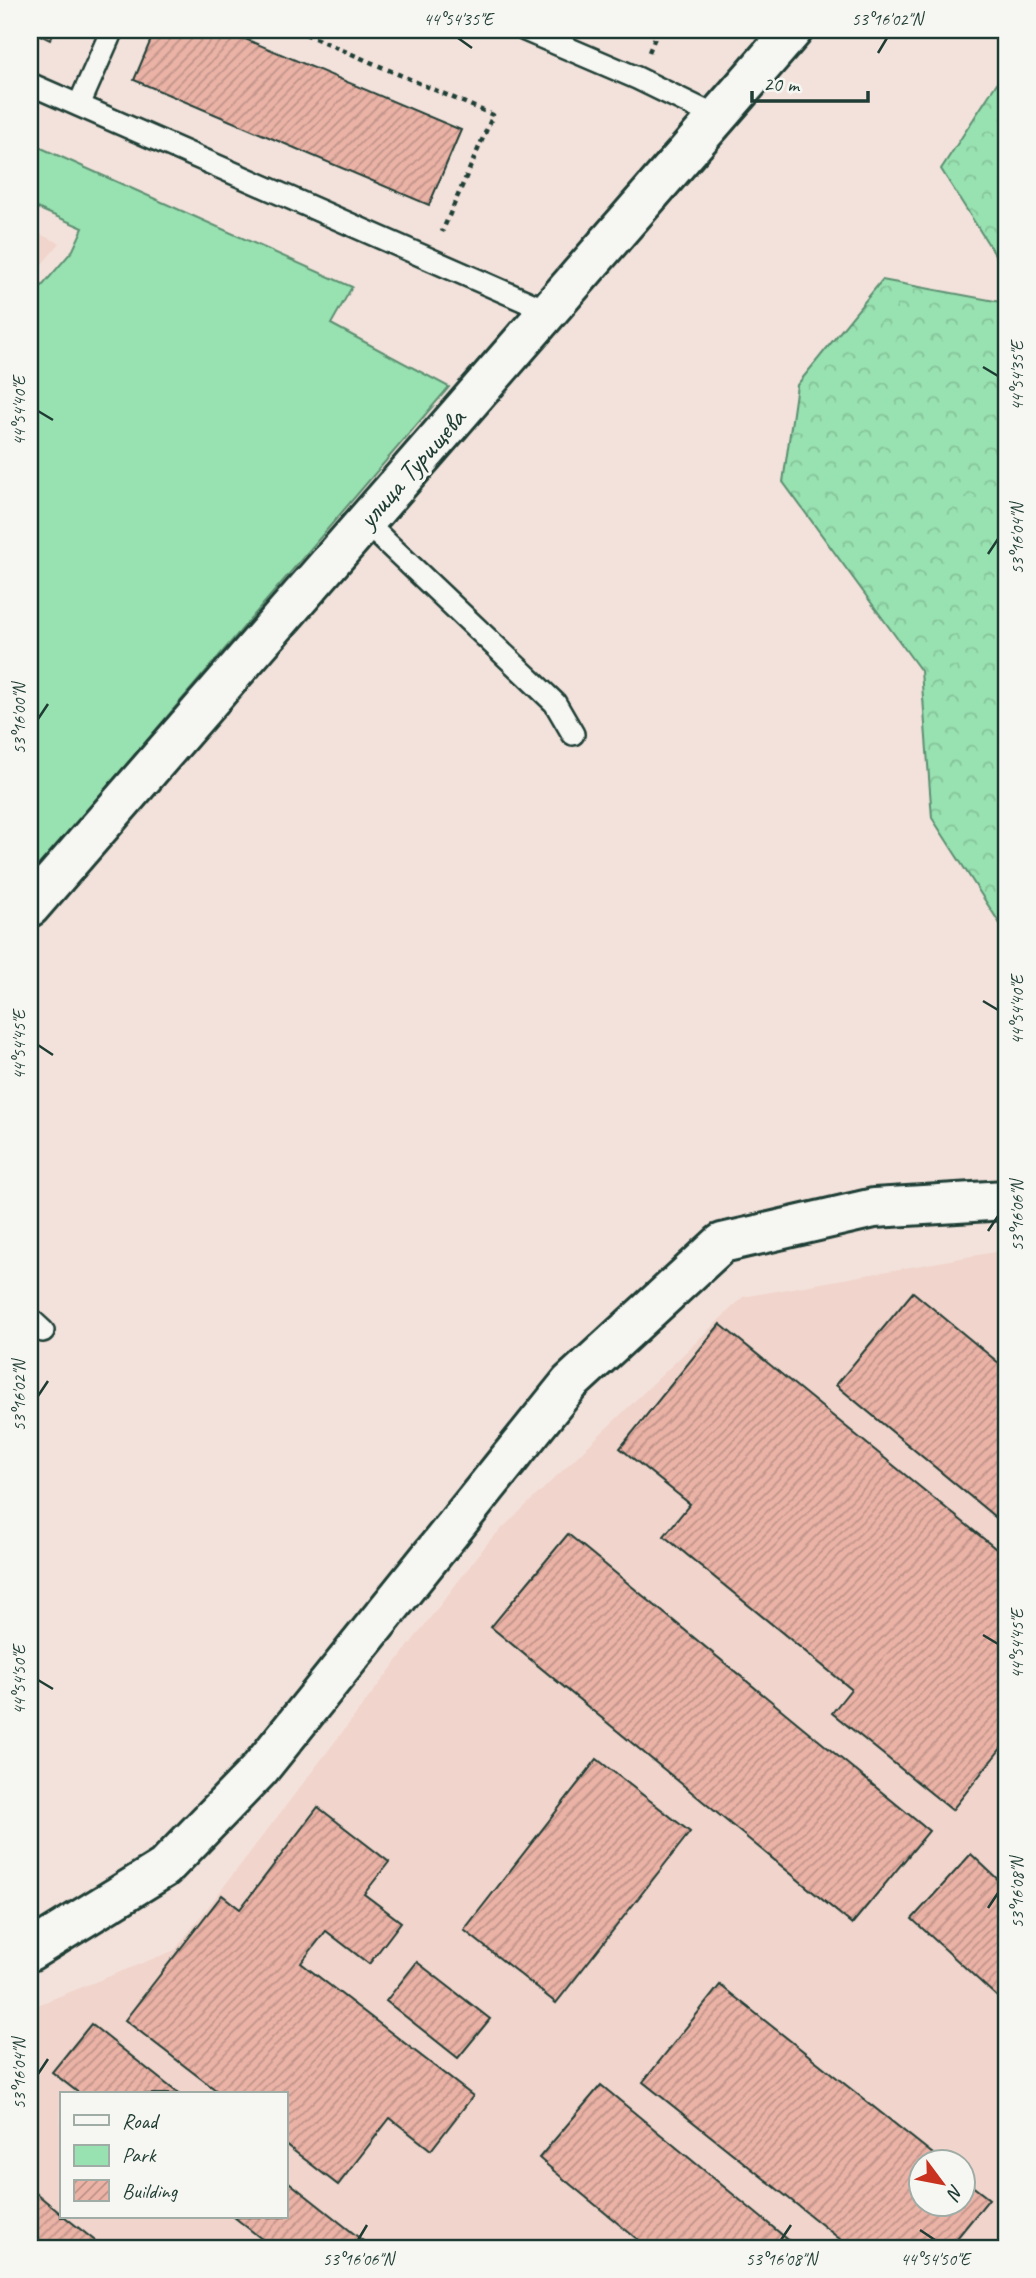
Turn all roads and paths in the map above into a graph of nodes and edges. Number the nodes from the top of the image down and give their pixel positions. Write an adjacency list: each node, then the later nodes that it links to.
1 (112, 30): 6 (lane)
2 (296, 30): 8 (path)
3 (525, 30): 7 (lane)
4 (793, 30): 7 (street, улица Турищева)
5 (30, 84): 6 (lane)
6 (79, 105): 8 (lane)
7 (717, 117): 9 (street, улица Турищева)
8 (430, 258): 9 (lane)
9 (548, 311): 10 (street, улица Турищева)
10 (365, 522): 11 (lane); 12 (street, улица Турищева)
11 (573, 734)
12 (30, 907)
13 (1006, 1200): 14 (street)
14 (30, 1951)

